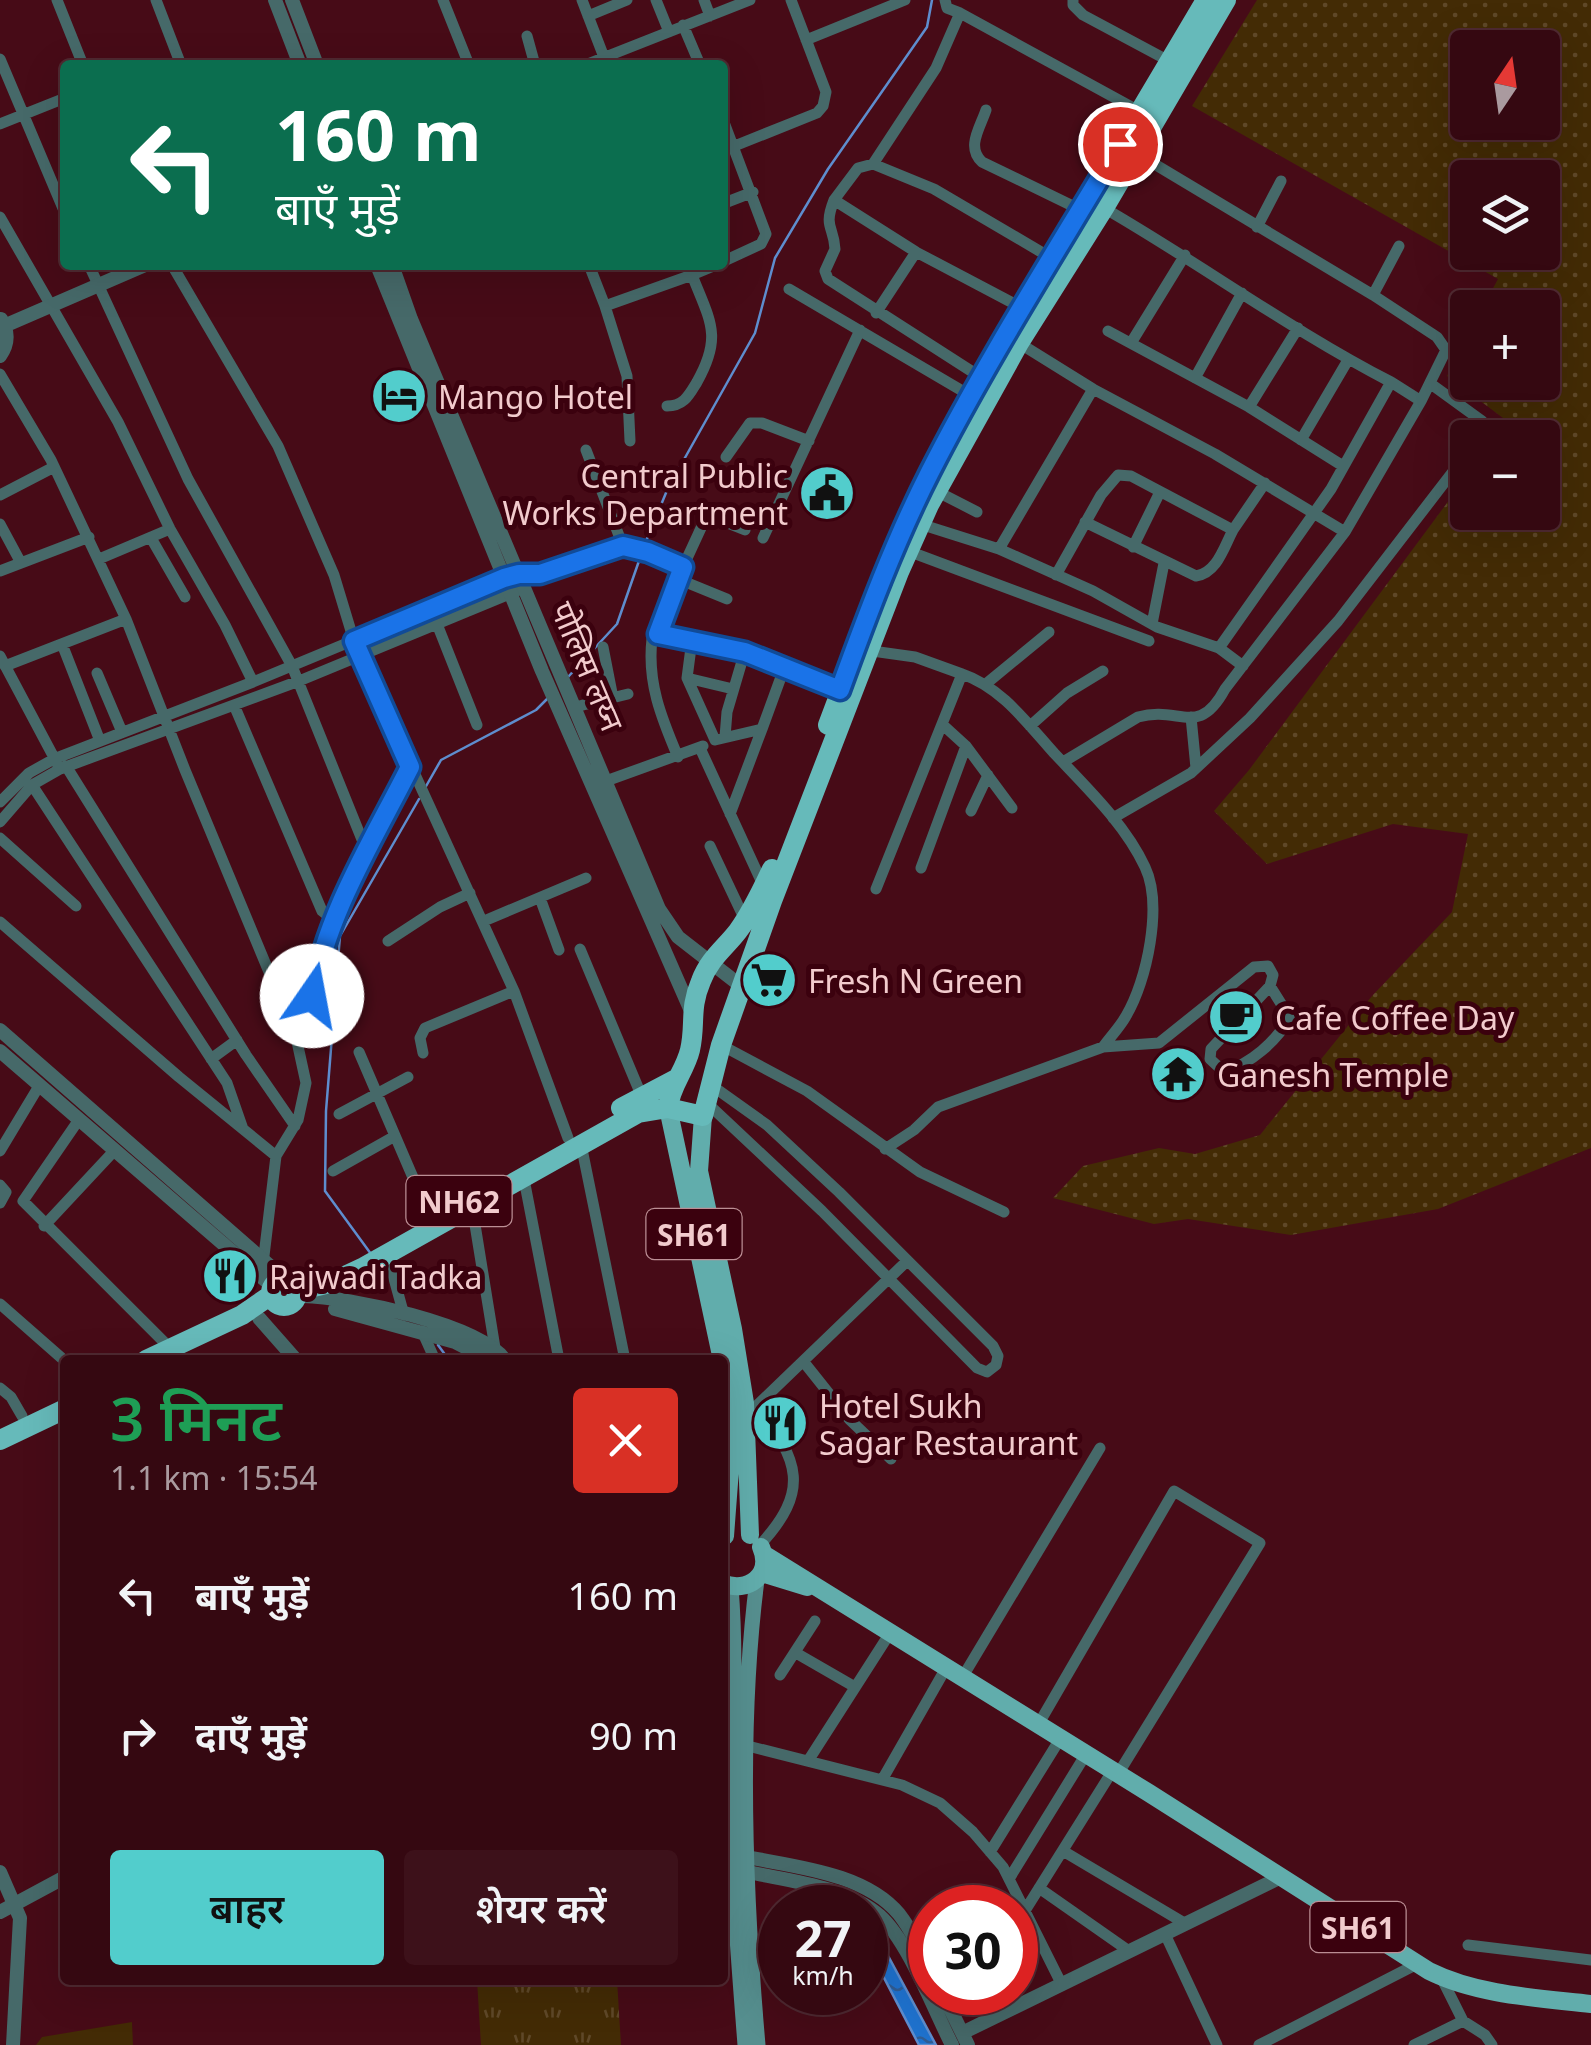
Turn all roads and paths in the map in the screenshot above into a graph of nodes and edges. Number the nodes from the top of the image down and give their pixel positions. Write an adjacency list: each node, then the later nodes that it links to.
1 (57, 0): 25 (street)
2 (156, 0): 26 (street)
3 (276, 0): 27 (street)
4 (292, 0): 28 (street)
5 (443, 0): 29 (street)
6 (582, 0): 18 (street)
7 (627, 0): 18 (street)
8 (656, 0): 21 (street)
9 (704, 0): 19 (street)
10 (750, 0): 19 (street)
11 (791, 0): 23 (street)
12 (906, 0): 23 (street)
13 (945, 0): 17 (street)
14 (1073, 0): 34 (street)
15 (1206, 0): 34 (highway)
16 (1226, 0): 41 (highway)
17 (960, 13): 37 (street); 42 (street)
18 (588, 16): 31 (street)
19 (710, 16): 20 (street)
20 (683, 25): 21 (street); 33 (street)
21 (669, 32): 32 (street)
22 (527, 36): 30 (street)
23 (806, 40): 40 (street)
24 (0, 59): 38 (street)
25 (80, 60)
26 (179, 60)
27 (298, 60)
28 (315, 60)
29 (467, 60)
30 (534, 60)
31 (606, 60)
32 (608, 60)
33 (698, 60)
34 (1168, 62): 37 (highway)
35 (60, 100): 38 (street)
36 (986, 110): 49 (street)
37 (1139, 111): 49 (highway)
38 (23, 114): 39 (street); 46 (street)
39 (0, 124)
40 (729, 148): 44 (street)
41 (1136, 153): 48 (highway); 51 (street)
42 (873, 164): 45 (street); 56 (street)
43 (1282, 181): 51 (street)
44 (753, 192): 47 (street); 55 (street)
45 (834, 200): 53 (street); 71 (street)
46 (60, 201)
47 (728, 202)
48 (1104, 208): 54 (street); 76 (highway)
49 (1081, 210): 56 (highway)
50 (0, 217): 68 (street)
51 (1257, 227): 67 (street)
52 (1399, 246): 67 (street)
53 (916, 252): 70 (street); 71 (street)
54 (1186, 256): 66 (street); 77 (street)
55 (728, 260)
56 (1053, 260): 70 (highway)
57 (91, 270): 64 (street)
58 (132, 270): 64 (street)
59 (175, 270): 134 (street)
60 (378, 270): 124 (street)
61 (394, 270): 124 (street, पोलिस लय्न)
62 (592, 270): 69 (street)
63 (689, 270): 69 (street); 87 (street)
64 (98, 285): 68 (street); 142 (street)
65 (789, 290): 74 (street)
66 (1242, 294): 73 (street); 81 (street)
67 (1373, 295): 83 (street)
68 (50, 304): 72 (street); 107 (street)
69 (605, 306): 91 (street)
70 (1024, 308): 84 (highway)
71 (876, 313): 84 (street)
72 (2, 322): 78 (street)
73 (1298, 328): 79 (street); 88 (street)
74 (860, 330): 84 (street); 92 (street)
75 (1108, 330): 77 (street)
76 (1019, 342): 85 (street); 99 (highway)
77 (1131, 342): 81 (street)
78 (0, 356)
79 (1348, 360): 82 (street); 90 (street)
80 (0, 374): 96 (street)
81 (1194, 378): 88 (street)
82 (1391, 382): 86 (street); 95 (street)
83 (1432, 384): 86 (street); 89 (street)
84 (976, 387): 138 (highway)
85 (1093, 389): 98 (street); 116 (street)
86 (1421, 401): 110 (street)
87 (667, 406)
88 (1249, 407): 90 (street)
89 (1481, 420)
90 (1301, 440): 95 (street)
91 (630, 441)
92 (809, 441): 94 (street); 113 (street)
93 (586, 450): 114 (street)
94 (726, 458)
95 (1343, 466): 102 (street)
96 (54, 467): 101 (street); 111 (street)
97 (1450, 475): 173 (street)
98 (1265, 484): 102 (street); 109 (street)
99 (936, 491): 103 (street); 106 (highway)
100 (1160, 492): 104 (street); 109 (street); 115 (street)
101 (0, 495)
102 (1314, 510): 110 (street); 137 (street)
103 (977, 512)
104 (1085, 522): 115 (street); 123 (street)
105 (0, 524): 119 (street)
106 (920, 524): 116 (street); 117 (highway)
107 (170, 529): 112 (street); 149 (street)
108 (744, 530): 122 (street)
109 (1233, 530): 120 (street)
110 (1344, 532): 144 (street)
111 (89, 538): 118 (street); 119 (street)
112 (151, 538): 118 (street); 125 (street)
113 (763, 538)
114 (626, 546): 122 (street); 124 (street)
115 (1133, 547): 120 (street)
116 (999, 549): 123 (street)
117 (908, 551): 133 (street); 138 (highway)
118 (99, 559): 127 (street)
119 (21, 562): 121 (street)
120 (1164, 563): 129 (street)
121 (0, 570)
122 (681, 573): 126 (street); 131 (street)
123 (1056, 576): 129 (street)
124 (515, 584): 128 (street); 134 (street); 156 (street, पोलिस लय्न); 205 (street)
125 (185, 597)
126 (727, 598)
127 (126, 619): 135 (street); 158 (street)
128 (438, 624): 140 (street); 161 (street)
129 (1152, 624): 137 (street)
130 (1050, 632): 151 (street)
131 (658, 634): 132 (street); 170 (street)
132 (692, 640): 139 (street); 148 (street)
133 (1149, 640)
134 (354, 641): 140 (street); 142 (street)
135 (62, 644): 141 (street); 167 (street)
136 (603, 647): 155 (street)
137 (1219, 648): 144 (street)
138 (862, 649): 147 (street); 153 (highway); 202 (highway)
139 (745, 652): 143 (street); 152 (street)
140 (360, 656): 150 (street); 174 (street)
141 (3, 661): 172 (street)
142 (292, 666): 149 (street); 150 (street)
143 (785, 666): 153 (street); 164 (street)
144 (1243, 666): 159 (street)
145 (1102, 672): 162 (street)
146 (96, 673): 165 (street)
147 (962, 674): 151 (street); 160 (street)
148 (687, 678): 152 (street); 166 (street)
149 (253, 682): 158 (street)
150 (299, 682): 157 (street); 186 (street)
151 (987, 683): 162 (street)
152 (732, 689): 166 (street)
153 (840, 690): 189 (highway)
154 (628, 694): 155 (street)
155 (612, 698): 156 (street)
156 (573, 704): 176 (street, पोलिस लय्न)
157 (234, 705): 163 (street); 194 (street)
158 (164, 715): 163 (street); 165 (street)
159 (1191, 717): 171 (street); 173 (street)
160 (943, 724): 168 (street); 190 (street)
161 (477, 725)
162 (1030, 726): 171 (street)
163 (170, 729): 172 (street); 207 (street)
164 (762, 730): 166 (street); 181 (street)
165 (122, 732): 167 (street)
166 (720, 738): 169 (street)
167 (100, 741): 172 (street)
168 (966, 746): 175 (street); 187 (street)
169 (700, 748): 170 (street); 181 (street)
170 (678, 757): 176 (street)
171 (1064, 762): 182 (street)
172 (60, 765): 177 (street); 178 (street); 208 (street)
173 (1196, 768): 182 (street)
174 (412, 772): 186 (street); 191 (street)
175 (988, 775): 179 (street); 180 (street)
176 (606, 781): 201 (street, पोलिस लय्न)
177 (32, 785): 183 (street); 214 (street)
178 (0, 802)
179 (1012, 808)
180 (971, 812)
181 (730, 814): 189 (street)
182 (1113, 818): 210 (street)
183 (0, 822)
184 (0, 838): 193 (street)
185 (710, 846): 195 (street)
186 (367, 852): 194 (street)
187 (921, 868)
188 (586, 878): 192 (street)
189 (764, 887): 195 (highway)
190 (876, 889)
191 (470, 893): 196 (street); 198 (street)
192 (540, 898): 196 (street); 200 (street)
193 (76, 906)
194 (332, 918): 207 (street)
195 (745, 920): 201 (highway)
196 (484, 921): 204 (street)
197 (0, 922): 224 (street)
198 (388, 941)
199 (580, 949): 219 (street)
200 (559, 950)
201 (711, 960): 202 (street, पोलिस लय्न); 205 (highway)
202 (741, 986): 209 (highway)
203 (1270, 986): 203 (street); 210 (street)
204 (514, 992): 213 (street); 227 (street)
205 (691, 1011): 216 (highway)
206 (1, 1033): 241 (street)
207 (296, 1037): 225 (street)
208 (235, 1042): 214 (street); 225 (street)
209 (722, 1046): 220 (highway); 228 (street)
210 (1102, 1047): 228 (street)
211 (0, 1051): 217 (street)
212 (360, 1052): 218 (street)
213 (423, 1054)
214 (214, 1058): 224 (street)
215 (408, 1076): 218 (street)
216 (676, 1080): 219 (highway, NH62); 221 (highway)
217 (39, 1086): 223 (street); 230 (street)
218 (377, 1094): 222 (street); 226 (street)
219 (642, 1096): 227 (highway, NH62)
220 (706, 1101): 221 (highway, NH62); 242 (street); 243 (street); 261 (main road, SH61)
221 (668, 1108): 227 (highway, NH62); 254 (main road, SH61)
222 (339, 1114)
223 (78, 1121): 229 (street); 239 (street)
224 (243, 1130): 231 (street)
225 (292, 1131): 231 (street)
226 (395, 1136): 232 (street); 238 (street)
227 (575, 1141): 233 (highway, NH62); 238 (highway, NH62); 253 (street)
228 (885, 1148): 237 (street)
229 (114, 1150): 239 (street); 244 (street)
230 (0, 1151)
231 (278, 1153): 241 (street)
232 (333, 1170)
233 (524, 1179): 236 (highway, NH62); 252 (street)
234 (0, 1185): 235 (street)
235 (0, 1203)
236 (472, 1206): 240 (highway, NH62); 249 (street)
237 (1004, 1212)
238 (430, 1217): 244 (highway, NH62)
239 (44, 1226): 248 (street)
240 (387, 1253): 244 (highway, NH62); 247 (street)
241 (264, 1258): 244 (street); 244 (street)
242 (906, 1262): 243 (street); 243 (street)
243 (888, 1280): 256 (street)
244 (284, 1291): 246 (highway, NH62); 247 (street); 247 (street); 248 (highway, NH62)
245 (0, 1304): 255 (street)
246 (259, 1318): 248 (highway, NH62); 250 (street)
247 (420, 1325): 249 (street); 251 (street)
248 (170, 1354)
249 (492, 1354)
250 (292, 1355)
251 (432, 1355)
252 (559, 1355)
253 (623, 1355)
254 (721, 1355)
255 (60, 1357)
256 (803, 1361): 261 (street); 266 (street)
257 (0, 1388): 262 (street)
258 (60, 1398): 262 (highway)
259 (60, 1411): 264 (highway)
260 (728, 1411): 267 (main road, SH61)
261 (751, 1412): 269 (main road, SH61); 269 (street)
262 (22, 1416): 263 (highway)
263 (0, 1426)
264 (0, 1440)
265 (1100, 1448): 275 (street)
266 (891, 1459)
267 (728, 1490)
268 (728, 1535): 269 (main road, SH61)
269 (759, 1557): 270 (main road); 273 (main road, SH61); 280 (main road)
270 (728, 1585)
271 (728, 1594): 313 (main road)
272 (814, 1621): 274 (street)
273 (890, 1633): 275 (main road, SH61); 277 (street)
274 (796, 1653): 276 (street); 277 (street)
275 (954, 1673): 278 (main road, SH61); 284 (street)
276 (780, 1676)
277 (855, 1687): 282 (street)
278 (1038, 1726): 279 (main road, SH61); 283 (street)
279 (1060, 1739): 281 (main road, SH61); 286 (street)
280 (748, 1746): 282 (street); 287 (main road)
281 (1086, 1754): 283 (main road, SH61); 289 (street)
282 (808, 1761): 284 (street)
283 (1116, 1772): 285 (street); 290 (main road, SH61)
284 (882, 1780): 286 (street)
285 (1063, 1851): 293 (street); 297 (street)
286 (990, 1852): 289 (street)
287 (748, 1864): 298 (street); 314 (main road); 315 (street)
288 (0, 1872): 295 (street)
289 (1010, 1878): 292 (street)
290 (1279, 1878): 297 (street); 304 (main road, SH61)
291 (60, 1880): 295 (street)
292 (1014, 1885)
293 (1040, 1888): 294 (street); 302 (street)
294 (1038, 1891)
295 (16, 1903): 296 (street); 312 (street)
296 (0, 1912)
297 (1186, 1924): 300 (street)
298 (908, 1931)
299 (1038, 1934): 306 (street)
300 (1165, 1934): 302 (street); 316 (street)
301 (1468, 1945): 303 (street)
302 (1129, 1951): 306 (street)
303 (1591, 1960)
304 (1417, 1964): 305 (main road, SH61); 311 (street)
305 (1441, 1977): 307 (main road, SH61); 309 (street)
306 (1062, 1985): 310 (street)
307 (1591, 2004)
308 (953, 2015): 310 (street)
309 (1464, 2020): 317 (street); 318 (street)
310 (965, 2039)
311 (1262, 2044)
312 (12, 2045)
313 (745, 2045)
314 (758, 2045)
315 (952, 2045)
316 (1217, 2045)
317 (1414, 2045)
318 (1492, 2045)

